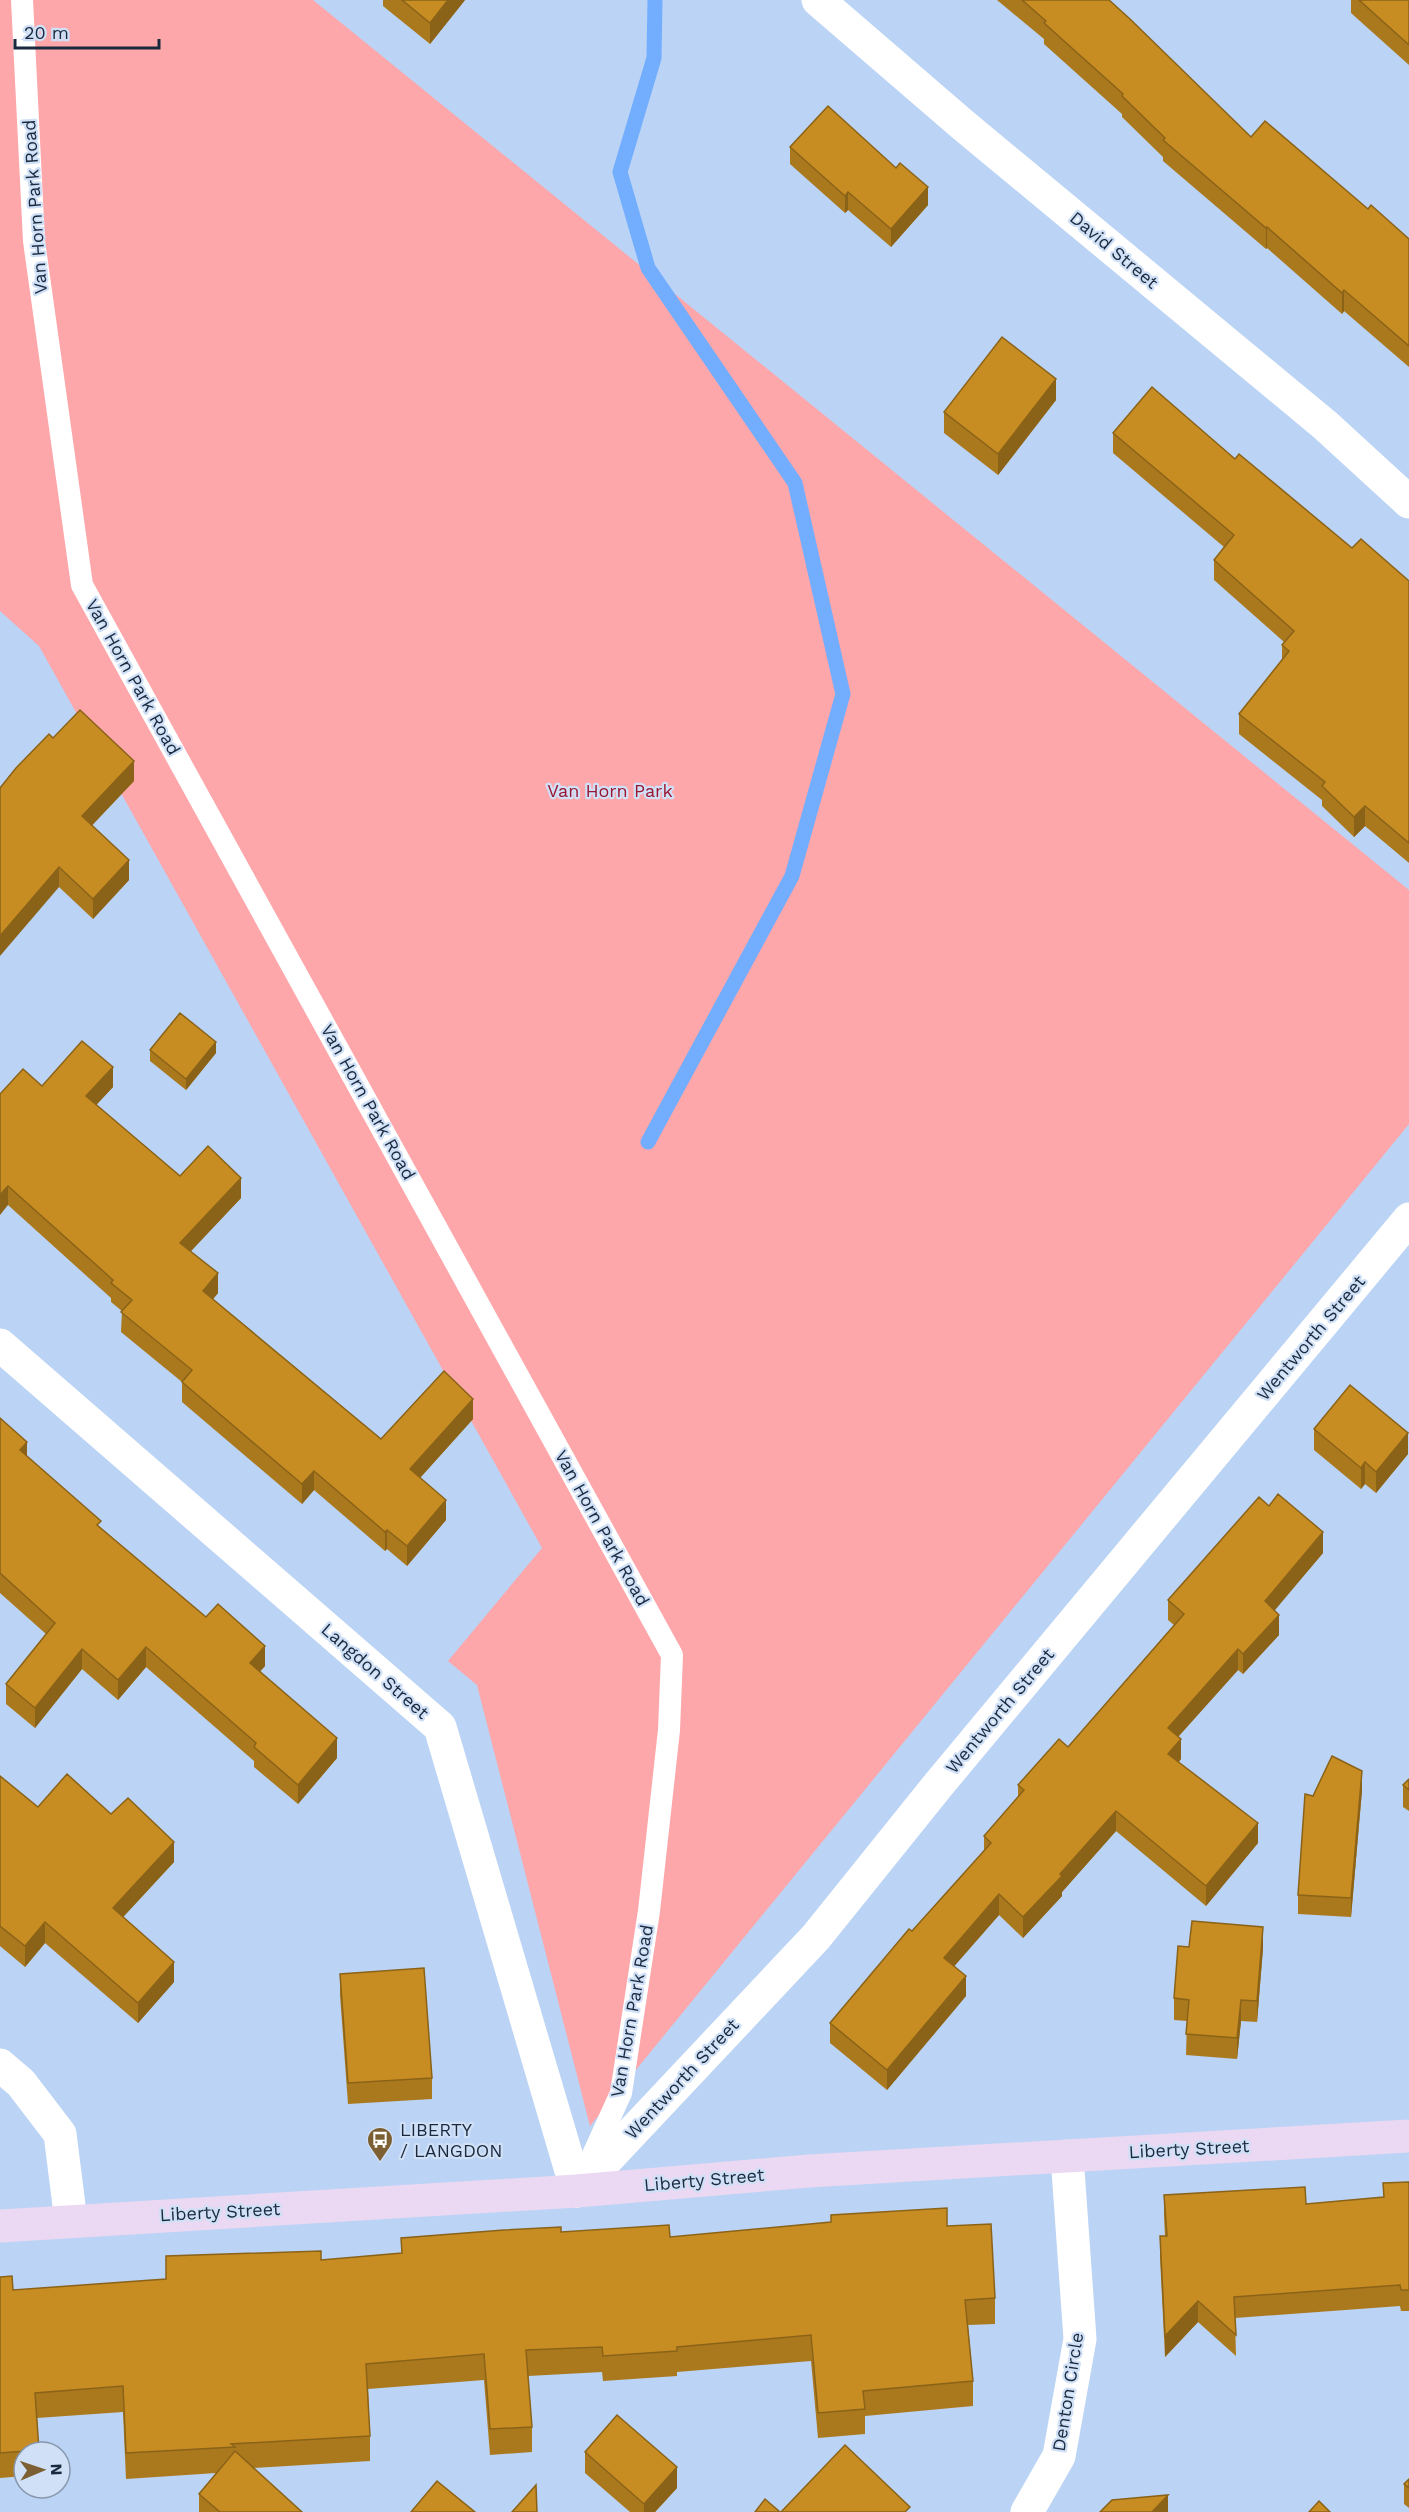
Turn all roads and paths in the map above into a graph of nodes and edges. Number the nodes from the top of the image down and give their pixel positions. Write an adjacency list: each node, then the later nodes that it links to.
1 (22, 0): 9 (lane, Van Horn Park Road)
2 (818, 0): 3 (street, David Street)
3 (1409, 502)
4 (1409, 1219): 9 (street, Wentworth Street)
5 (0, 1345): 9 (street, Langdon Street)
6 (0, 2066): 10 (street)
7 (1409, 2136): 8 (main road, Liberty Street)
8 (1067, 2156): 9 (main road, Liberty Street); 12 (street, Denton Circle)
9 (577, 2190): 10 (main road, Liberty Street)
10 (71, 2221): 11 (main road, Liberty Street)
11 (0, 2226)
12 (1027, 2512)

